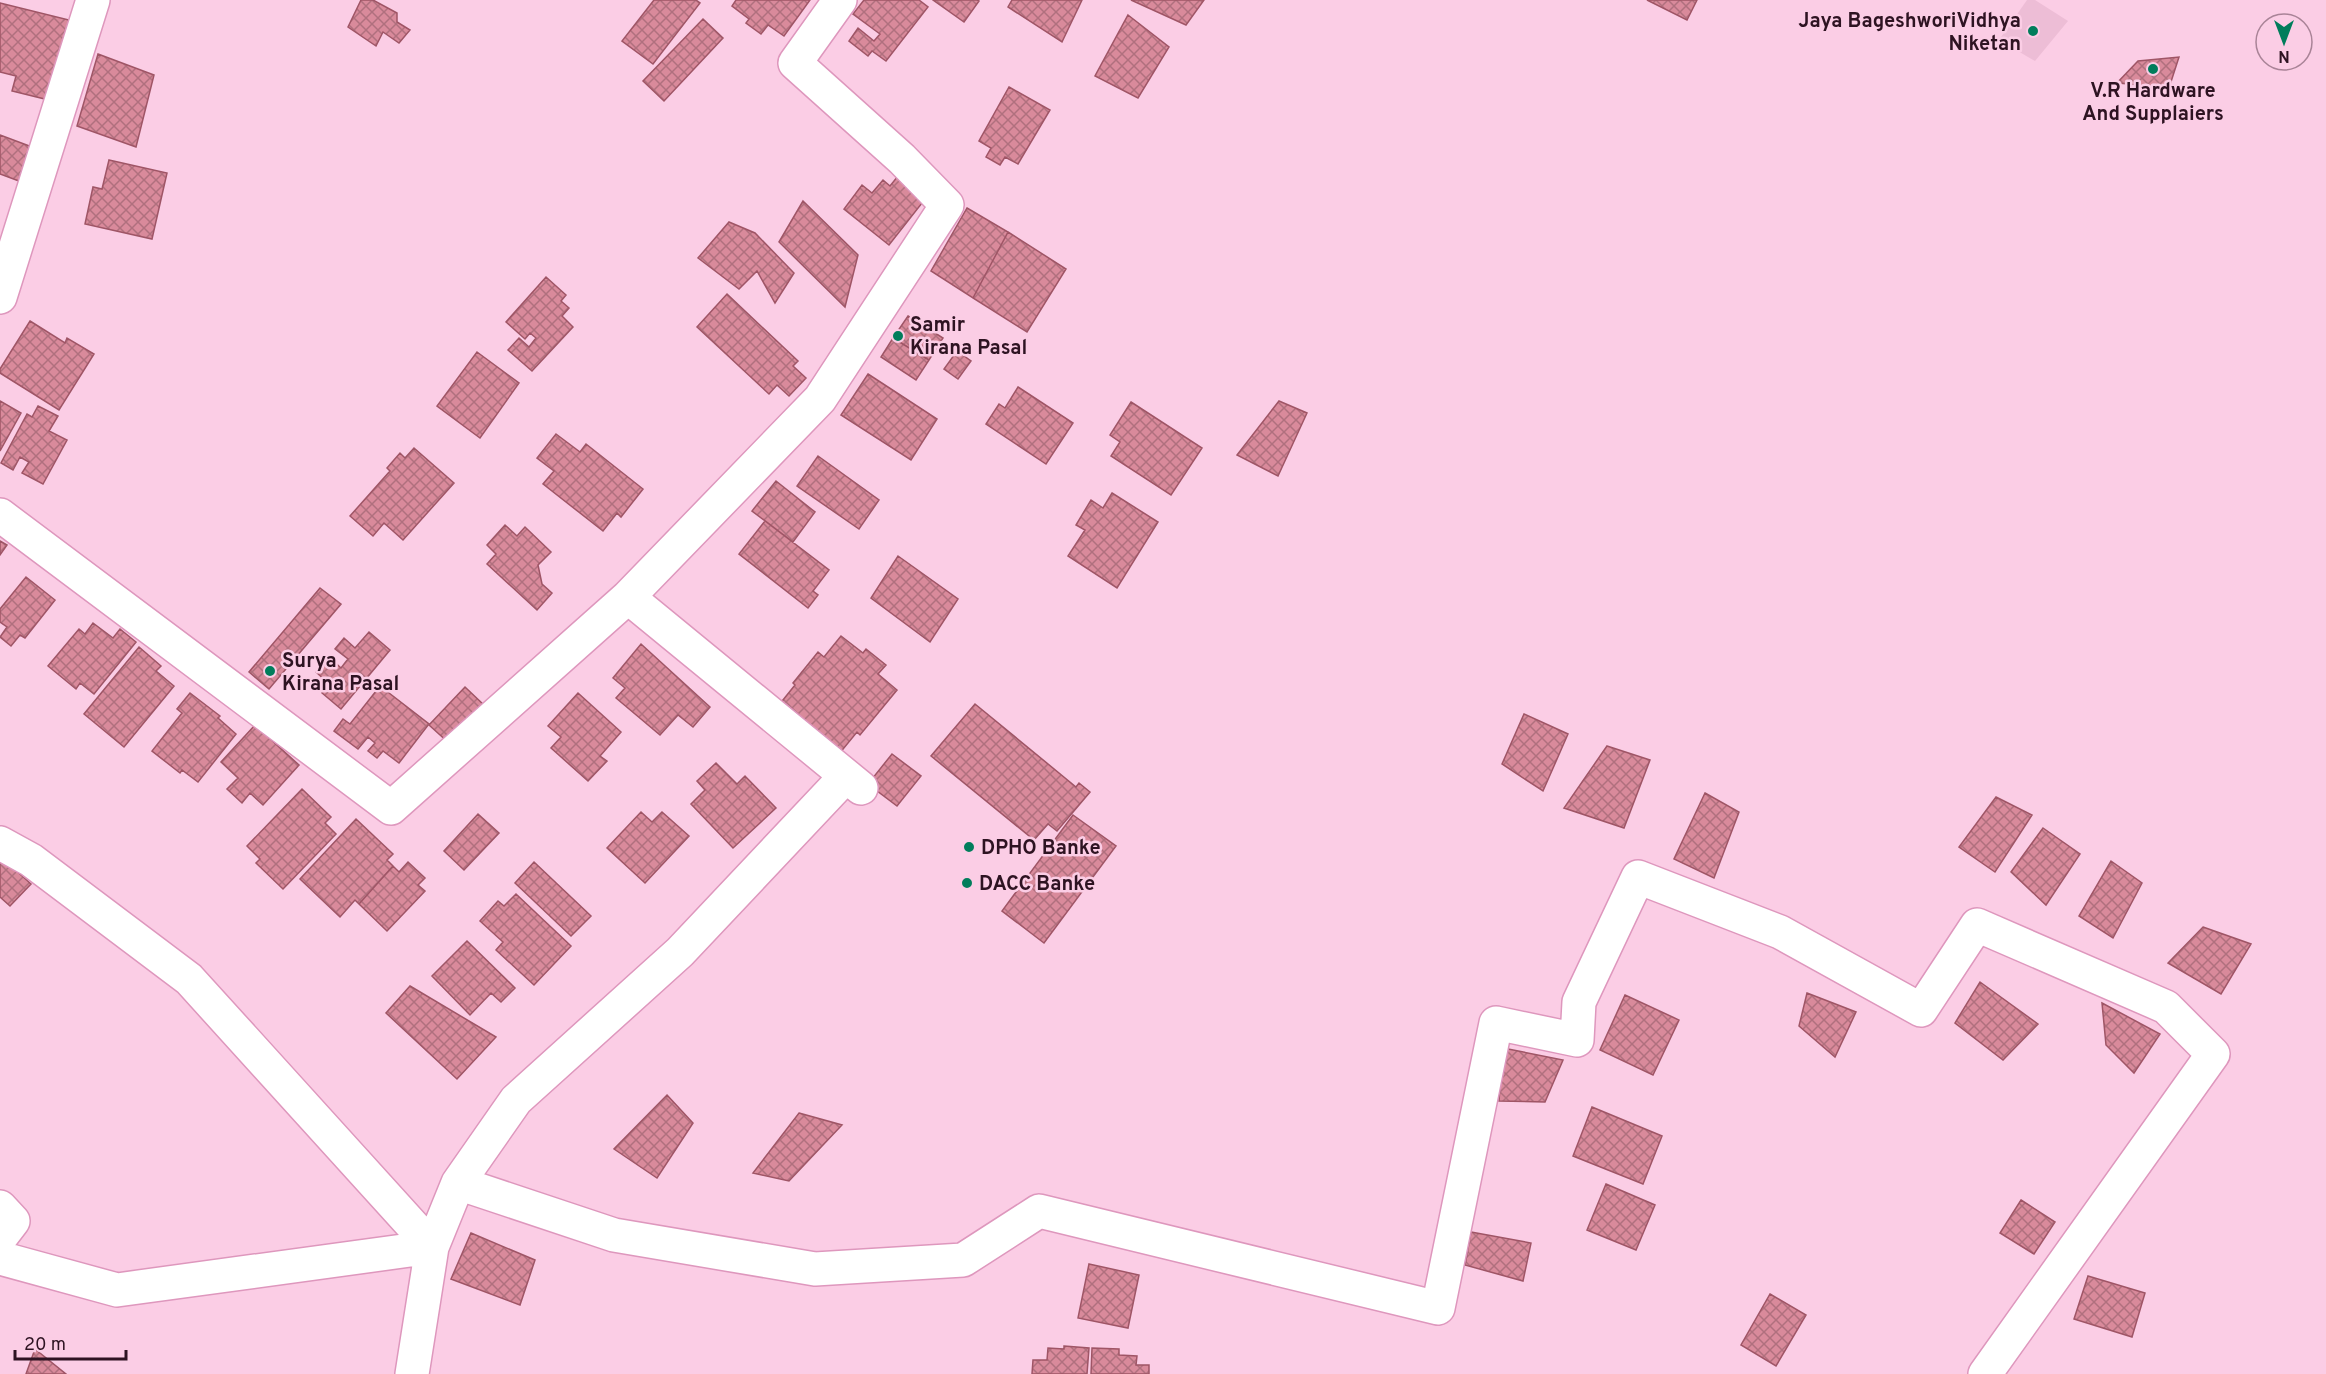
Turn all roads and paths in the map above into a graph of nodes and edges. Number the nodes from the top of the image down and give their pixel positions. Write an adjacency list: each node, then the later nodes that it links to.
1 (93, 0): 3 (street)
2 (840, 0): 5 (street)
3 (0, 297)
4 (0, 515): 5 (street)
5 (628, 597): 7 (street)
6 (0, 843): 10 (street)
7 (458, 1183): 10 (street); 13 (street)
8 (0, 1208): 9 (street)
9 (0, 1238)
10 (432, 1247): 11 (street); 12 (street)
11 (0, 1258)
12 (412, 1374)
13 (1985, 1374)

